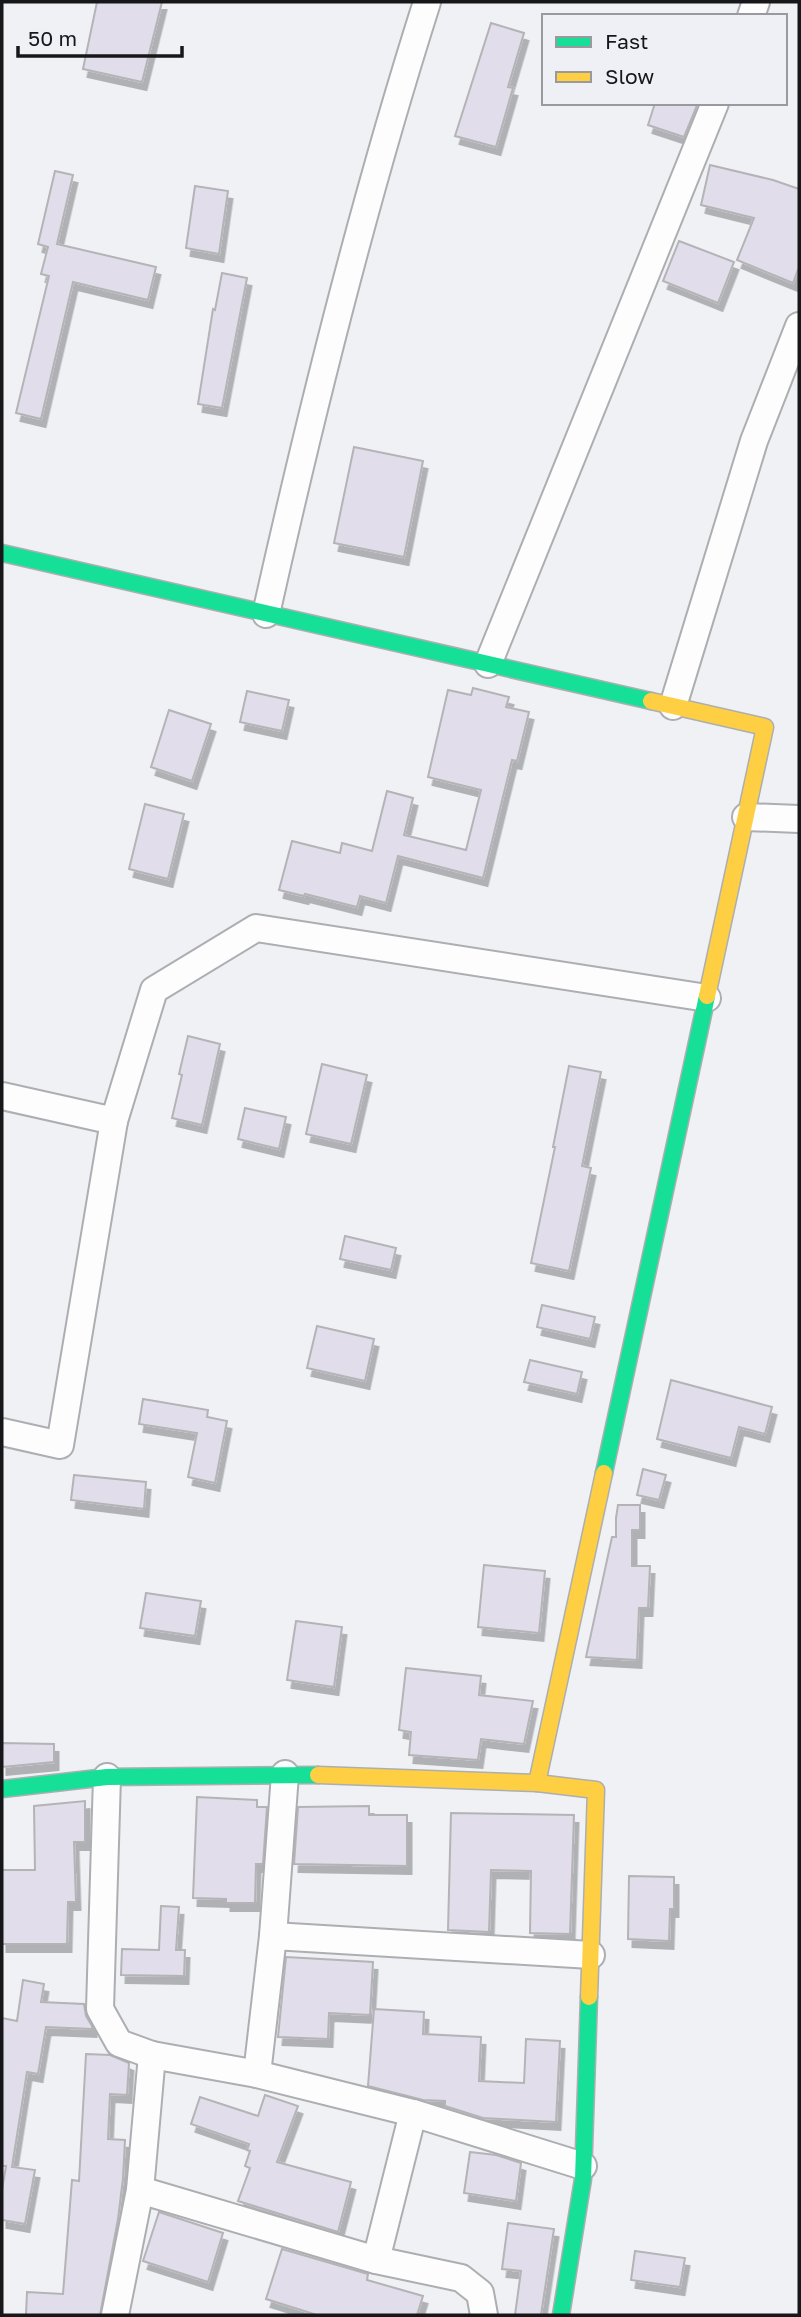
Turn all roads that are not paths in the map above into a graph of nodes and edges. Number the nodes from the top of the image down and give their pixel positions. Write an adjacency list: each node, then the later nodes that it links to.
1 (427, 2): 5 (street)
2 (714, 105): 6 (street)
3 (799, 326): 7 (street)
4 (2, 553): 5 (street)
5 (266, 614): 6 (street)
6 (488, 664): 7 (street)
7 (673, 706): 8 (street)
8 (746, 817): 9 (street); 10 (street)
9 (799, 819)
10 (707, 998): 12 (street); 16 (street)
11 (2, 1096): 12 (street)
12 (114, 1121): 13 (street)
13 (2, 1433)
14 (285, 1774): 15 (street); 16 (street); 18 (street)
15 (107, 1777): 17 (street); 20 (street)
16 (537, 1783): 19 (street)
17 (2, 1789)
18 (273, 1936): 19 (street); 21 (street)
19 (591, 1955): 23 (street)
20 (152, 2055): 21 (street); 24 (street)
21 (257, 2074): 22 (street)
22 (413, 2113): 23 (street); 25 (street)
23 (583, 2166): 28 (street)
24 (141, 2190): 25 (street); 26 (street)
25 (376, 2260): 27 (street)
26 (115, 2315)
27 (484, 2315)
28 (561, 2315)

